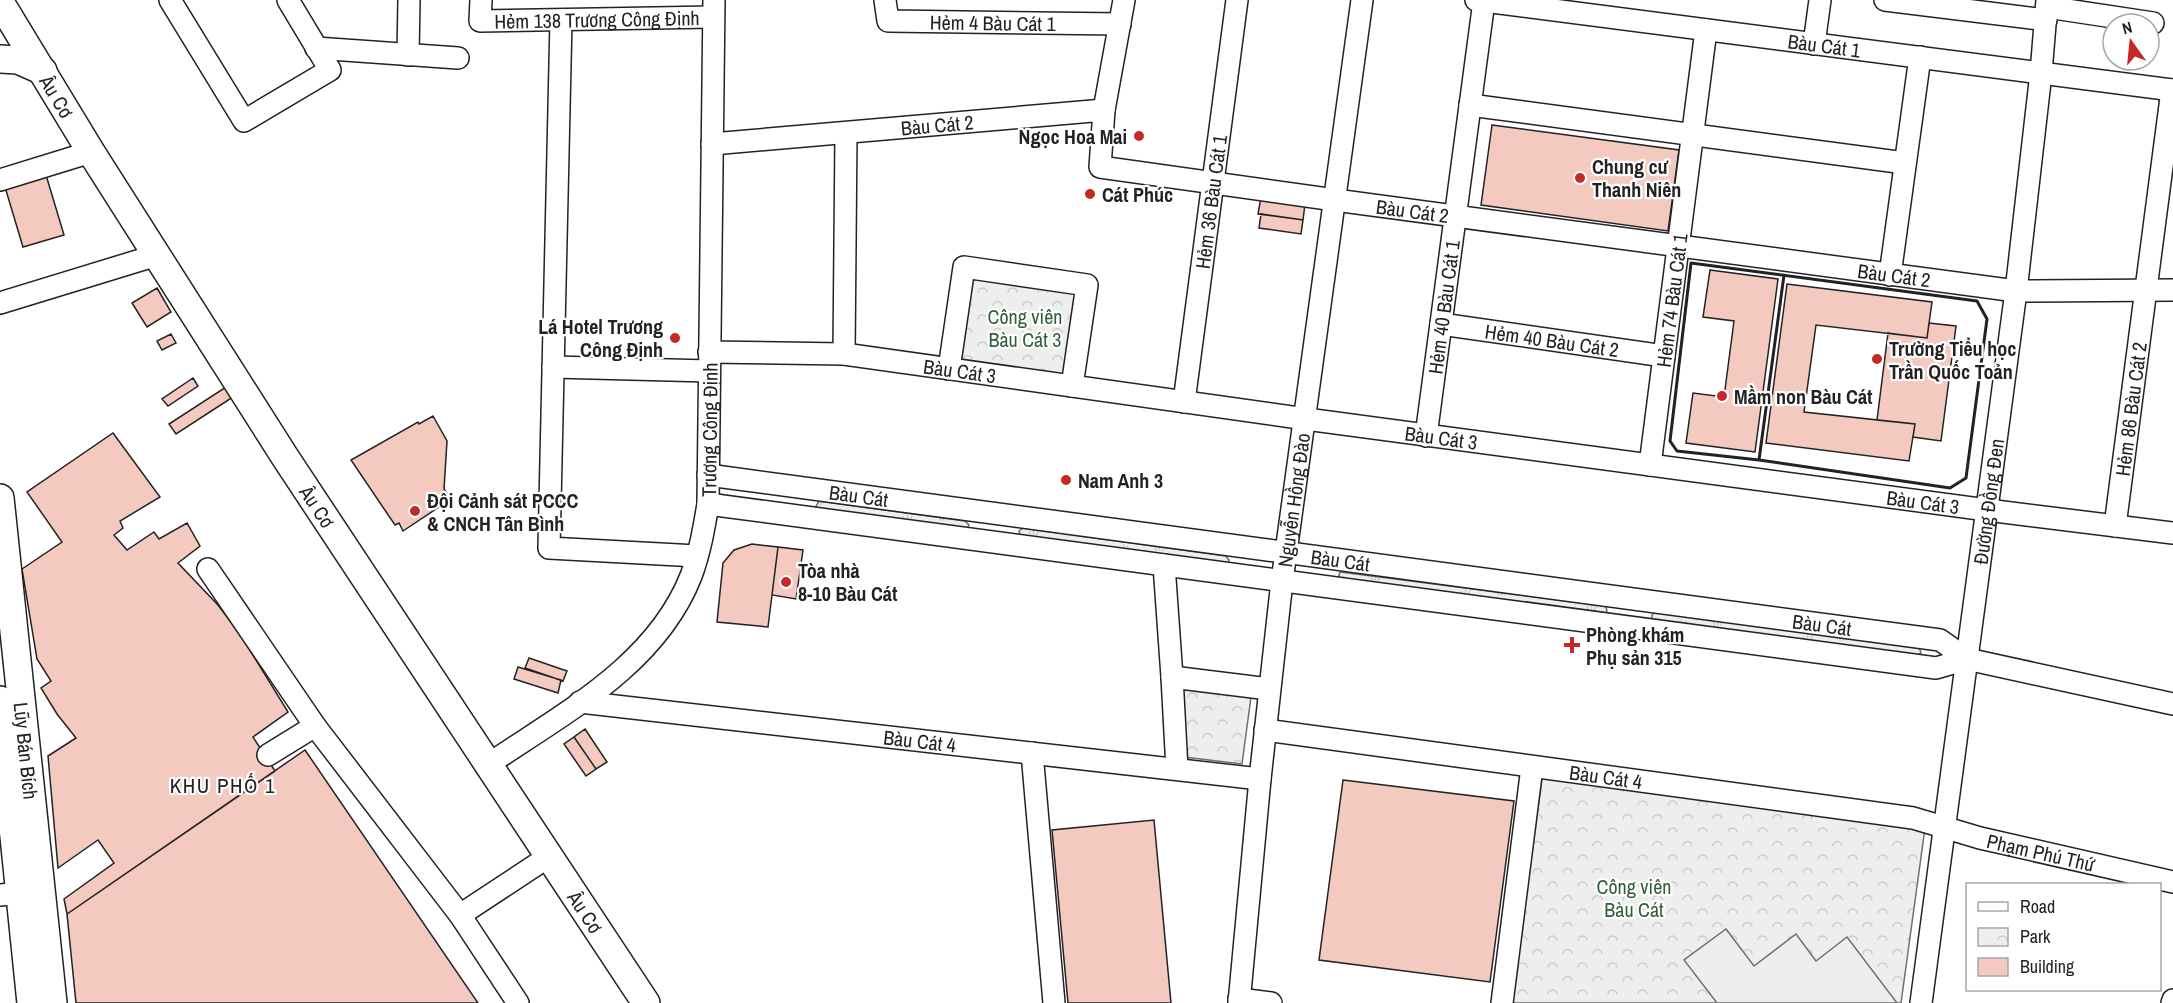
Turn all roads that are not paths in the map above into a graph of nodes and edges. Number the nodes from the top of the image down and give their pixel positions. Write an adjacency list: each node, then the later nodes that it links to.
1 (170, 0): 20 (street)
2 (288, 0): 20 (street)
3 (408, 0): 21 (street)
4 (481, 0): 16 (street, Hẻm 138 Trương Công Định)
5 (885, 0): 17 (street, Hẻm 4 Bàu Cát 1)
6 (1124, 0): 17 (street)
7 (1237, 0): 36 (street, Hẻm 36 Bàu Cát 1)
8 (1362, 0): 37 (street, Nguyễn Hồng Đào)
9 (1820, 0): 19 (street)
10 (1886, 0): 14 (street)
11 (1480, 1): 18 (street, Bàu Cát 1); 28 (street, Hẻm 40 Bàu Cát 1)
12 (0, 2): 25 (main road, Âu Cơ)
13 (714, 9): 16 (street, Hẻm 138 Trương Công Định); 32 (street, Trương Công Định)
14 (2046, 9): 15 (street); 26 (street, Đường Đồng Đen)
15 (2101, 16)
16 (561, 20): 50 (street)
17 (1120, 24): 29 (street)
18 (1706, 30): 19 (street, Bàu Cát 1); 31 (street, Hẻm 74 Bàu Cát 1)
19 (1814, 44): 22 (street, Bàu Cát 1)
20 (316, 48): 21 (street)
21 (408, 55): 23 (street)
22 (1920, 57): 26 (street, Bàu Cát 1); 34 (street)
23 (458, 58)
24 (0, 59): 25 (main road)
25 (43, 71): 33 (main road, Âu Cơ)
26 (2041, 73): 27 (street, Bàu Cát 1); 44 (street, Đường Đồng Đen)
27 (2173, 90): 42 (street, Hẻm 86 Bàu Cát 2)
28 (1470, 105): 31 (street); 38 (street, Hẻm 40 Bàu Cát 1)
29 (1104, 110): 30 (street, Bàu Cát 2); 36 (street, Bàu Cát 2)
30 (846, 133): 32 (street, Bàu Cát 2); 47 (street)
31 (1693, 134): 34 (street); 39 (street, Hẻm 74 Bàu Cát 1)
32 (712, 144): 49 (street, Trương Công Định)
33 (92, 152): 35 (street); 40 (main road, Âu Cơ)
34 (1905, 163): 41 (street)
35 (0, 180)
36 (1213, 183): 37 (street, Bàu Cát 2); 53 (street, Hẻm 36 Bàu Cát 1)
37 (1335, 200): 38 (street, Bàu Cát 2); 54 (street, Nguyễn Hồng Đào)
38 (1455, 216): 39 (street, Bàu Cát 2); 46 (street, Hẻm 40 Bàu Cát 1)
39 (1678, 246): 41 (street, Bàu Cát 2); 48 (street, Hẻm 74 Bàu Cát 1)
40 (157, 255): 45 (street); 83 (main road, Âu Cơ)
41 (1890, 275): 44 (street, Bàu Cát 2)
42 (2146, 290): 43 (street, Bàu Cát 2); 44 (street, Bàu Cát 2); 62 (street, Hẻm 86 Bàu Cát 2)
43 (2173, 290)
44 (2016, 291): 60 (street, Đường Đồng Đen)
45 (0, 303)
46 (1441, 324): 48 (street, Hẻm 40 Bàu Cát 2); 55 (street, Hẻm 40 Bàu Cát 1)
47 (843, 354): 49 (street, Bàu Cát 3); 51 (street, Bàu Cát 3)
48 (1664, 356): 56 (street, Hẻm 74 Bàu Cát 1)
49 (709, 361): 50 (street, Bàu Cát 3); 57 (street, Trương Công Định)
50 (553, 367): 66 (street)
51 (949, 369): 52 (street, Bàu Cát 3); 52 (street)
52 (1072, 386): 53 (street, Bàu Cát 3)
53 (1184, 402): 54 (street, Bàu Cát 3)
54 (1306, 419): 55 (street, Bàu Cát 3); 65 (street, Nguyễn Hồng Đào)
55 (1426, 436): 56 (street, Bàu Cát 3)
56 (1650, 465): 60 (street, Bàu Cát 3)
57 (708, 475): 59 (street, Trương Công Định); 61 (street, Bàu Cát)
58 (0, 498): 80 (main road, Lũy Bán Bích)
59 (708, 504): 64 (street, Bàu Cát); 66 (street, Trương Công Định)
60 (1987, 510): 62 (street, Bàu Cát 3); 72 (street, Đường Đồng Đen)
61 (1000, 514): 64 (street); 65 (street, Bàu Cát)
62 (2115, 526): 63 (street, Bàu Cát 3)
63 (2173, 533)
64 (996, 543): 67 (street, Bàu Cát)
65 (1286, 553): 69 (street, Nguyễn Hồng Đào); 70 (street, Bàu Cát)
66 (698, 556): 76 (street, Trương Công Định)
67 (1164, 565): 69 (street, Bàu Cát); 73 (street)
68 (208, 569): 78 (street)
69 (1282, 581): 71 (street, Bàu Cát); 74 (street, Nguyễn Hồng Đào)
70 (1633, 599): 71 (street); 72 (street, Bàu Cát)
71 (1630, 627): 72 (street, Bàu Cát)
72 (1968, 659): 77 (street, Bàu Cát); 87 (street, Đường Đồng Đen)
73 (1172, 677): 74 (street); 85 (street)
74 (1269, 689): 79 (street, Nguyễn Hồng Đào)
75 (0, 700): 80 (main road, Lũy Bán Bích)
76 (580, 702): 81 (street, Bàu Cát 4); 83 (street, Trương Công Định)
77 (2173, 704)
78 (315, 726): 82 (street); 91 (street)
79 (1265, 730): 84 (street, Bàu Cát 4); 86 (street, Nguyễn Hồng Đào)
80 (10, 750): 90 (main road, Lũy Bán Bích); 94 (main road, Lũy Bán Bích)
81 (1032, 753): 85 (street, Bàu Cát 4); 97 (street)
82 (268, 755)
83 (489, 764): 88 (main road, Âu Cơ)
84 (1532, 766): 87 (street, Bàu Cát 4); 99 (street)
85 (1177, 769): 86 (street, Bàu Cát 4)
86 (1260, 779): 92 (street, Nguyễn Hồng Đào)
87 (1945, 828): 89 (street, Phạm Phú Thứ); 100 (street, Đường Đồng Đen)
88 (548, 857): 91 (street); 96 (main road, Âu Cơ)
89 (2173, 882)
90 (10, 894): 93 (main road, Lũy Bán Bích)
91 (460, 915): 95 (street)
92 (1239, 1001): 98 (street)
93 (32, 1003)
94 (53, 1003)
95 (518, 1003)
96 (646, 1003)
97 (1054, 1003)
98 (1271, 1003)
99 (1502, 1003)
100 (1922, 1003)

